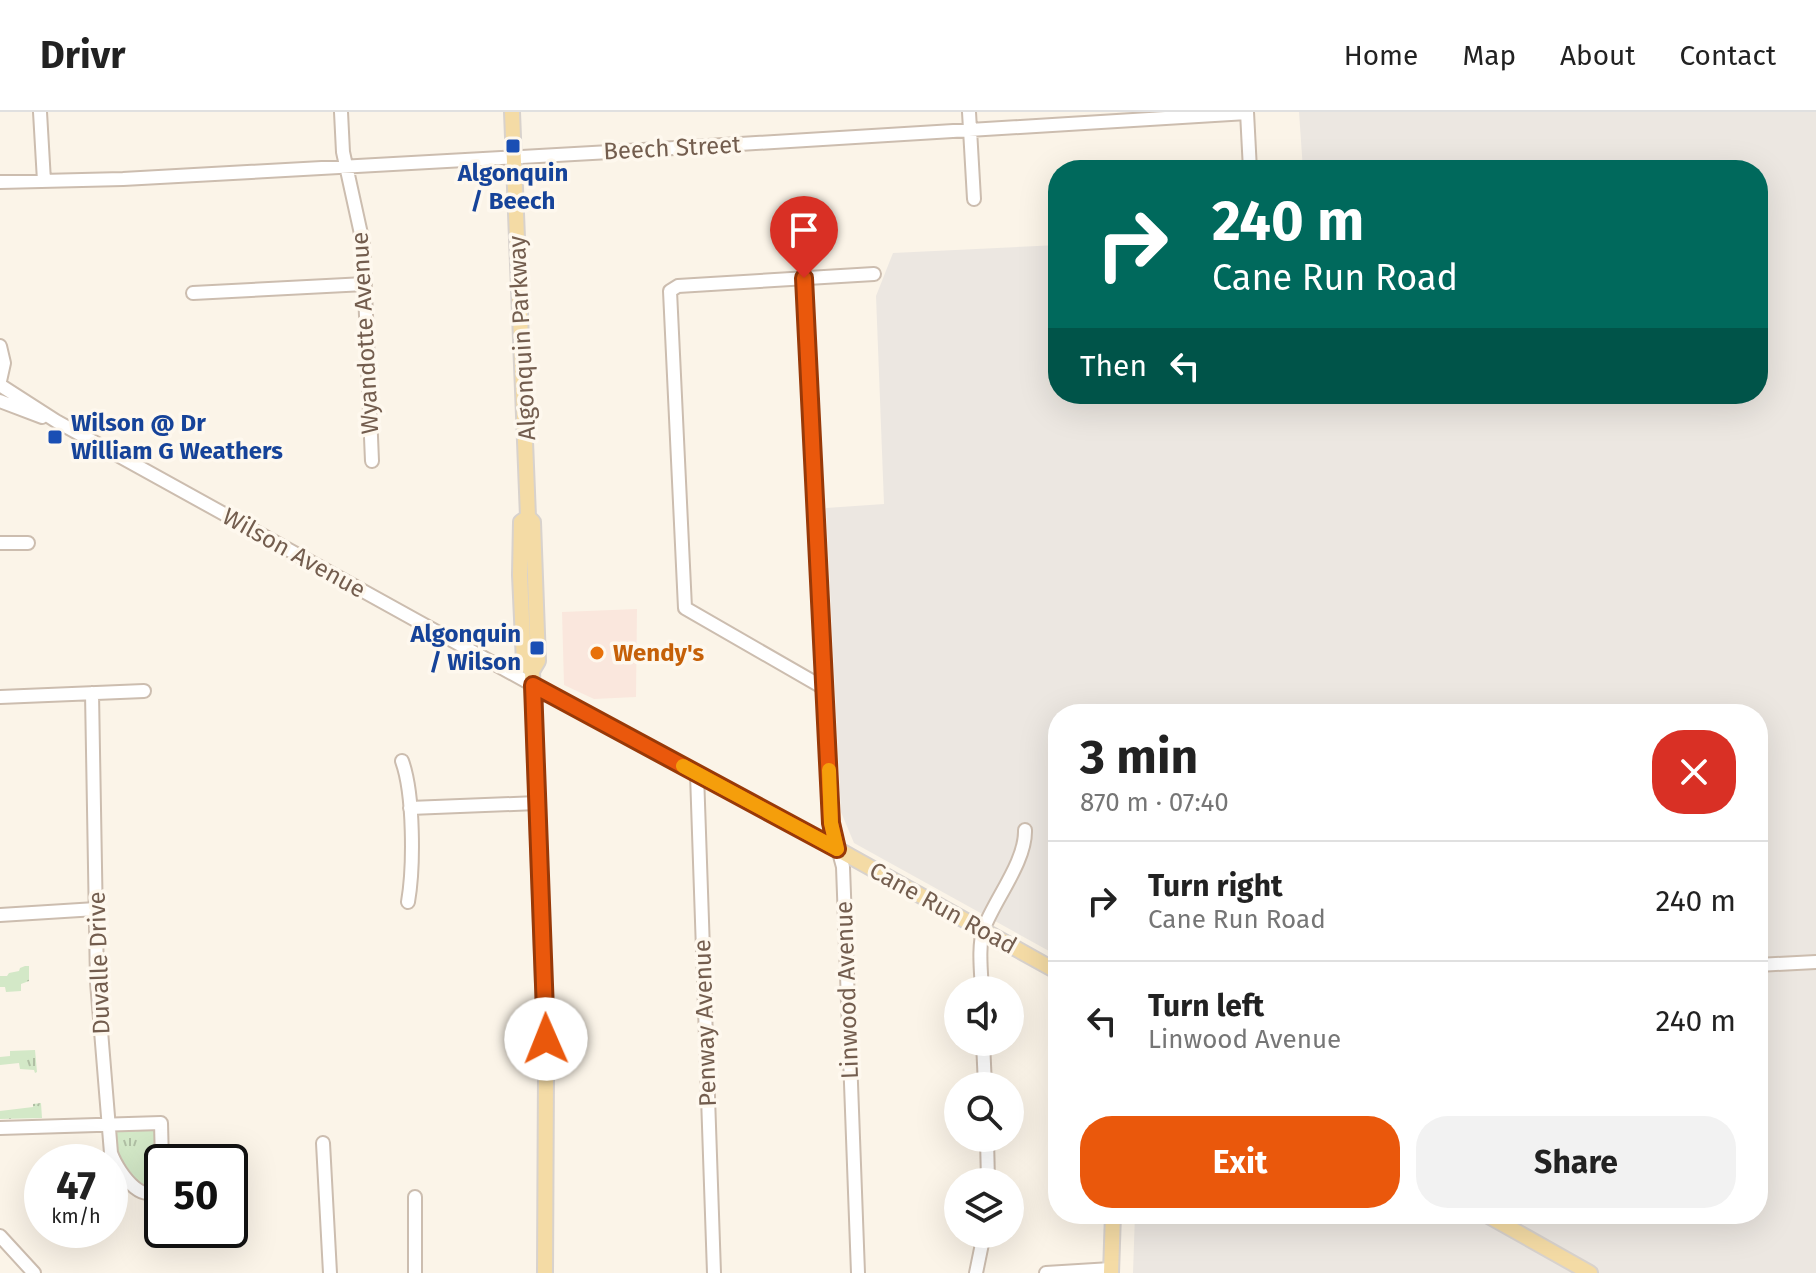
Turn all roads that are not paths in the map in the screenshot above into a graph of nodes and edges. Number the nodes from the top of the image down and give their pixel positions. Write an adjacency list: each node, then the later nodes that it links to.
1 (40, 112): 10 (street)
2 (341, 112): 9 (street, Wyandotte Avenue)
3 (512, 112): 7 (main road, Algonquin Parkway)
4 (969, 112): 6 (street)
5 (1247, 113): 6 (street, Beech Street); 8 (street)
6 (970, 129): 7 (street, Beech Street); 12 (street)
7 (514, 156): 9 (street, Beech Street); 24 (main road, Algonquin Parkway)
8 (1249, 160)
9 (346, 166): 10 (street, Beech Street); 15 (street, Wyandotte Avenue)
10 (44, 181): 11 (street, Beech Street)
11 (0, 182)
12 (974, 199)
13 (874, 274): 14 (street)
14 (804, 278): 25 (street, Linwood Avenue); 25 (street)
15 (365, 284): 16 (street); 21 (street, Wyandotte Avenue)
16 (193, 293)
17 (0, 346): 18 (street)
18 (0, 383): 20 (street, Wilson Avenue)
19 (0, 401): 20 (street, Wilson Avenue)
20 (56, 421): 24 (street, Wilson Avenue)
21 (372, 461)
22 (0, 543): 23 (street)
23 (28, 543)
24 (533, 678): 30 (main road, Cane Run Road); 31 (main road, Algonquin Parkway)
25 (824, 688): 34 (street, Linwood Avenue)
26 (144, 691): 27 (street)
27 (92, 693): 28 (street); 36 (street, Duvalle Drive)
28 (0, 697)
29 (402, 761): 32 (street)
30 (697, 774): 34 (main road, Cane Run Road); 58 (street, Penway Avenue)
31 (537, 803): 32 (street); 57 (main road, Algonquin Parkway)
32 (410, 808): 35 (street)
33 (1025, 830): 38 (street)
34 (837, 849): 38 (main road, Cane Run Road); 59 (street, Linwood Avenue)
35 (408, 902)
36 (96, 909): 37 (street); 43 (street, Duvalle Drive)
37 (0, 915)
38 (983, 930): 41 (main road, Cane Run Road); 42 (street)
39 (1816, 962): 40 (street)
40 (1768, 964)
41 (1048, 966)
42 (982, 976)
43 (108, 1124): 44 (street); 46 (street); 47 (street, Duvalle Drive)
44 (0, 1128)
45 (323, 1143): 55 (street)
46 (162, 1144)
47 (144, 1192)
48 (415, 1197): 56 (street)
49 (1113, 1224): 53 (main road)
50 (1503, 1224): 62 (main road)
51 (0, 1236): 54 (street)
52 (981, 1248): 60 (street)
53 (1111, 1271): 61 (street)
54 (34, 1273)
55 (330, 1273)
56 (415, 1273)
57 (545, 1273)
58 (714, 1273)
59 (858, 1273)
60 (976, 1273)
61 (1046, 1273)
62 (1590, 1273)

